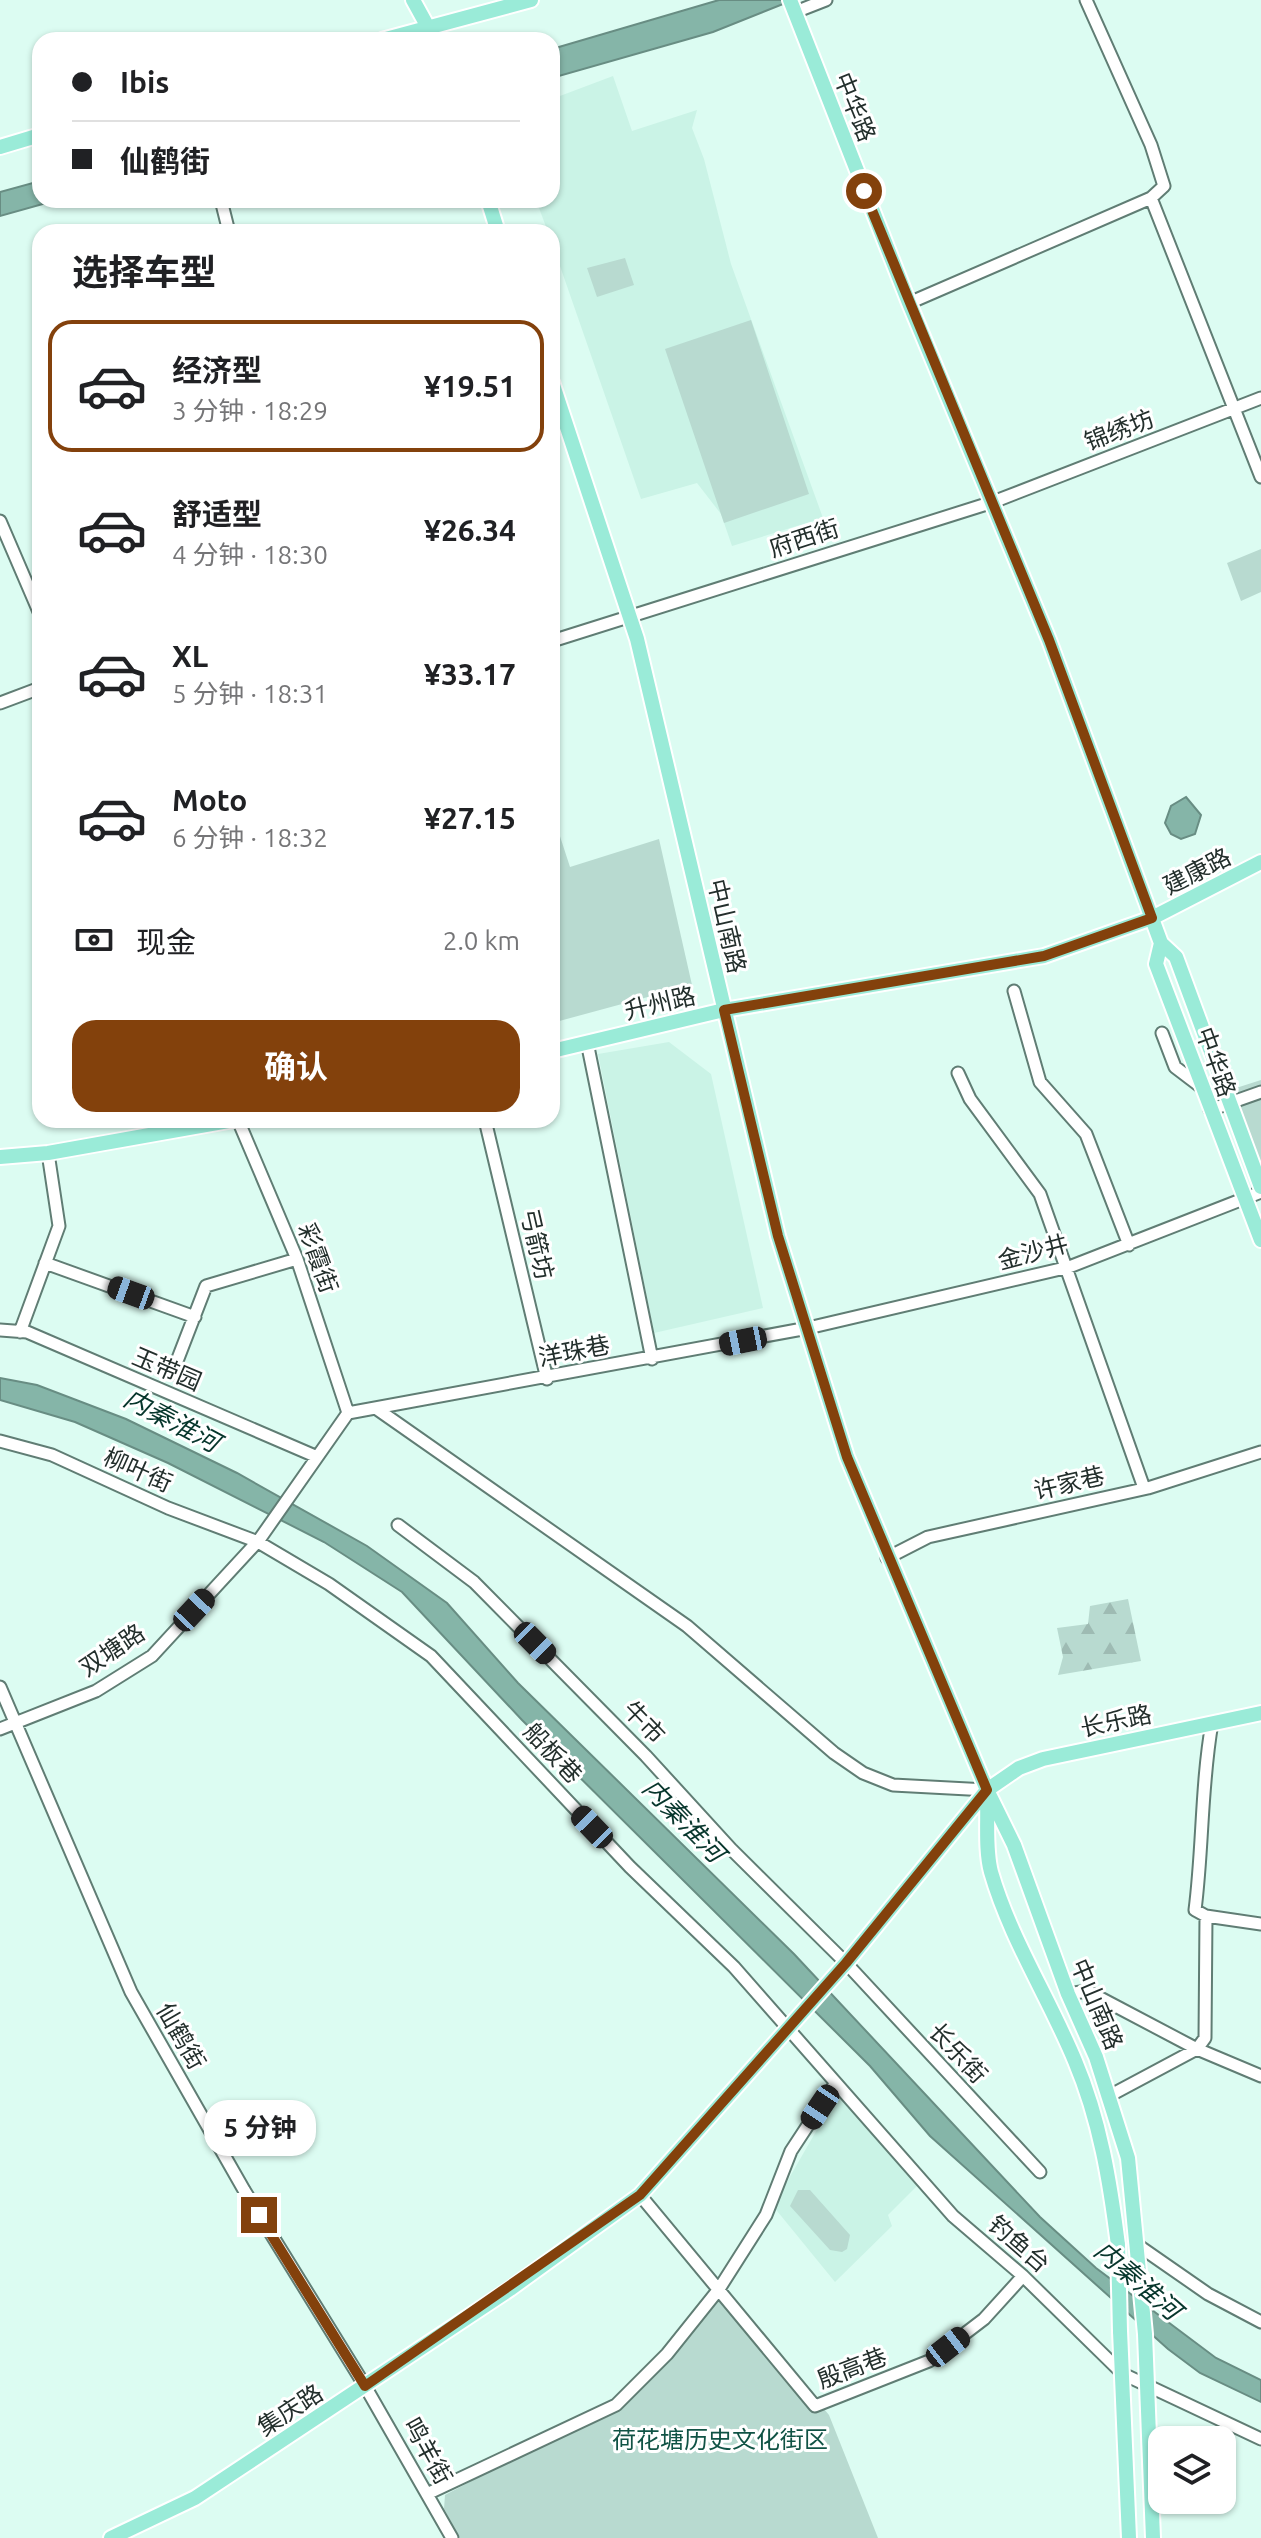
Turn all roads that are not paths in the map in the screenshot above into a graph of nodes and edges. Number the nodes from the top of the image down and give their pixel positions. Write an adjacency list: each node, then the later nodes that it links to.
1 (413, 0): 6 (main road)
2 (531, 0): 7 (main road)
3 (826, 0): 5 (street)
4 (1086, 0): 10 (street)
5 (797, 10): 11 (main road, 中华路)
6 (432, 32)
7 (436, 32)
8 (32, 137): 9 (main road)
9 (0, 147)
10 (1151, 198): 11 (street); 14 (street)
11 (909, 303): 16 (main road, 中华路)
12 (1261, 398): 14 (street, 锦绣坊)
13 (560, 406): 19 (main road, 中山南路)
14 (1235, 409): 15 (street); 16 (street, 锦绣坊)
15 (1261, 477)
16 (993, 502): 19 (street, 府西街); 24 (main road, 中华路)
17 (0, 521): 18 (street)
18 (32, 595)
19 (629, 616): 20 (street, 府西街); 27 (main road, 中山南路)
20 (560, 638)
21 (32, 691): 22 (street)
22 (0, 703)
23 (1261, 862): 24 (main road, 建康路)
24 (1152, 918): 25 (main road, 中华路); 27 (main road, 升州路)
25 (1161, 943): 32 (main road, 中华路); 40 (main road, 中华路)
26 (1014, 991): 43 (street)
27 (724, 1010): 29 (main road, 升州路); 48 (main road, 中山南路)
28 (1162, 1033): 32 (street)
29 (587, 1042): 30 (main road, 升州路); 51 (street)
30 (560, 1049)
31 (958, 1073): 46 (street)
32 (1203, 1089): 34 (main road, 中华路)
33 (1261, 1092): 34 (street)
34 (1210, 1110): 41 (main road, 中华路)
35 (190, 1128): 38 (main road)
36 (240, 1128): 44 (street, 彩霞街)
37 (487, 1128): 53 (street, 弓箭坊)
38 (48, 1153): 39 (main road); 45 (street)
39 (0, 1157)
40 (1261, 1190): 41 (street, 金沙井)
41 (1244, 1198): 42 (main road, 中华路); 43 (street, 金沙井)
42 (1261, 1240)
43 (1129, 1245): 46 (street, 金沙井)
44 (297, 1259): 47 (street); 55 (street, 彩霞街)
45 (45, 1263): 47 (street); 50 (street)
46 (1069, 1267): 48 (street, 金沙井); 59 (street)
47 (195, 1317): 52 (street)
48 (808, 1328): 51 (street, 洋珠巷); 62 (main road, 中山南路)
49 (0, 1330): 50 (street, 玉带园)
50 (20, 1332): 58 (street, 玉带园)
51 (652, 1359): 53 (street, 洋珠巷)
52 (172, 1374)
53 (547, 1379): 54 (street, 洋珠巷)
54 (377, 1409): 55 (street, 洋珠巷); 68 (street)
55 (348, 1413): 58 (street)
56 (0, 1441): 61 (street, 柳叶街)
57 (1261, 1452): 59 (street, 许家巷)
58 (315, 1456): 61 (street, 双塘路)
59 (1144, 1488): 62 (street, 许家巷)
60 (398, 1525): 71 (street, 牛市)
61 (258, 1541): 65 (street, 双塘路); 73 (street, 船板巷)
62 (887, 1558): 68 (main road, 中山南路)
63 (0, 1687): 65 (street, 仙鹤街)
64 (1261, 1713): 66 (main road, 长乐路)
65 (15, 1723): 67 (street, 双塘路); 86 (street, 仙鹤街)
66 (1212, 1723): 68 (main road, 长乐路); 69 (street)
67 (0, 1729)
68 (987, 1790): 71 (main road); 72 (main road, 中山南路); 84 (main road, 中山南路, bridge)
69 (1206, 1916): 70 (street); 74 (street)
70 (1261, 1924)
71 (846, 1963): 73 (main road, 集庆路); 78 (street, 长乐街)
72 (1068, 1994): 74 (street); 77 (main road, 中山南路)
73 (789, 2028): 76 (street, 钓鱼台); 79 (main road, 集庆路)
74 (1197, 2049): 75 (street); 77 (street)
75 (1261, 2076)
76 (835, 2084): 81 (street, 钓鱼台); 82 (street)
77 (1109, 2096): 80 (main road, 中山南路)
78 (1040, 2172)
79 (640, 2195): 82 (street, 殷高巷); 86 (main road, 集庆路)
80 (1136, 2244): 83 (street); 85 (main road, 中山南路)
81 (1023, 2276): 82 (street, 殷高巷); 84 (street, 钓鱼台)
82 (719, 2289): 88 (street)
83 (1261, 2322)
84 (1123, 2374): 85 (street, 钓鱼台); 91 (main road)
85 (1146, 2384): 87 (street, 钓鱼台); 92 (main road)
86 (365, 2386): 88 (street, 鸣羊街); 89 (main road, 集庆路)
87 (1261, 2439)
88 (427, 2494): 90 (street, 鸣羊街)
89 (111, 2538)
90 (452, 2538)
91 (1129, 2538)
92 (1153, 2538)

